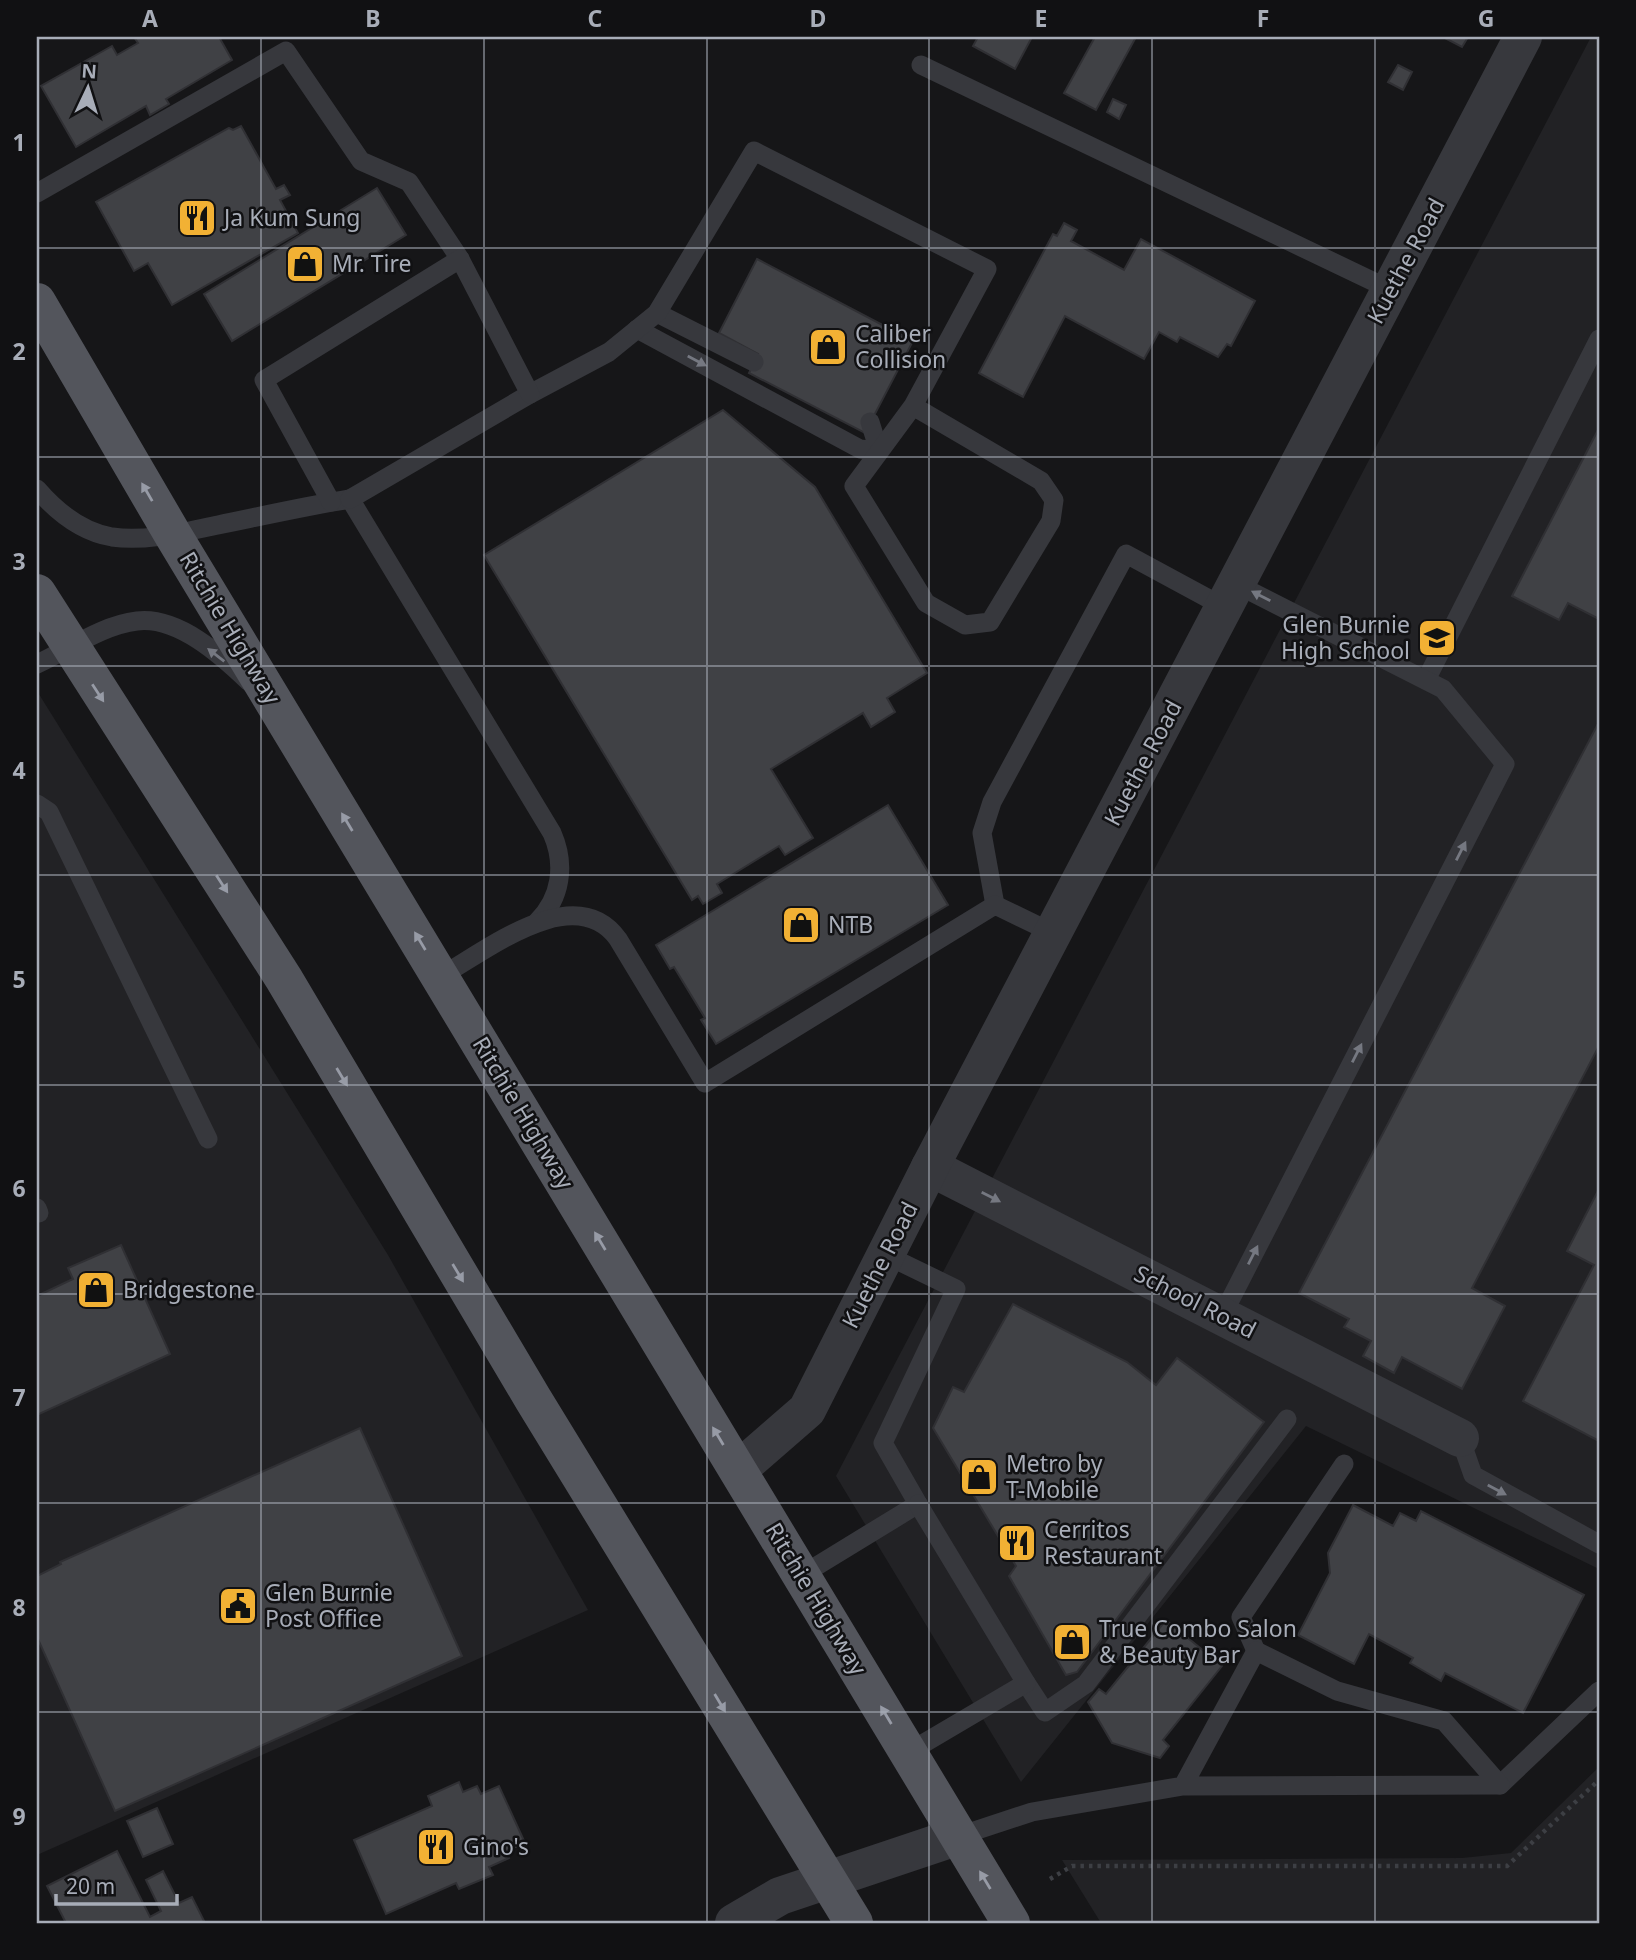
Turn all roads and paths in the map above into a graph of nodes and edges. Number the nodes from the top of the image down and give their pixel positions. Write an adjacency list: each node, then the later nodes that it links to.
1 (1523, 37): 5 (street, Kuethe Road)
2 (921, 65): 5 (lane)
3 (37, 193): 4 (lane)
4 (460, 259): 11 (lane); 16 (lane)
5 (1391, 290): 19 (street, Kuethe Road)
6 (37, 302): 17 (main road, Ritchie Highway, one-way to 6)
7 (656, 313): 8 (lane); 10 (lane); 12 (lane)
8 (637, 329): 11 (lane); 14 (lane, one-way to 14)
9 (1599, 339): 21 (lane)
10 (754, 362)
11 (530, 394): 16 (lane)
12 (913, 405): 14 (lane); 14 (lane)
13 (870, 422): 14 (lane)
14 (879, 452)
15 (37, 489): 17 (lane)
16 (340, 500): 17 (lane); 25 (lane)
17 (173, 535): 22 (main road, Ritchie Highway)
18 (37, 593): 20 (main road)
19 (1230, 595): 21 (lane, one-way to 19); 24 (lane); 26 (street, Kuethe Road)
20 (53, 657): 22 (lane, one-way to 20); 48 (main road, one-way to 48)
21 (1426, 680): 31 (lane, one-way to 21)
22 (284, 718): 27 (main road, Ritchie Highway, one-way to 22)
23 (37, 804): 28 (lane)
24 (995, 905): 25 (lane); 26 (lane)
25 (537, 922): 27 (lane)
26 (1053, 933): 29 (street, Kuethe Road)
27 (441, 976): 35 (main road, Ritchie Highway, one-way to 27)
28 (208, 1139)
29 (930, 1167): 30 (street, Kuethe Road); 31 (street, School Road, one-way to 31)
30 (886, 1255): 35 (street, Kuethe Road); 36 (lane)
31 (1222, 1316): 33 (street, School Road)
32 (1287, 1419): 40 (lane)
33 (1460, 1438): 37 (lane, one-way to 37)
34 (1344, 1464): 39 (lane)
35 (738, 1470): 38 (main road, Ritchie Highway)
36 (918, 1504): 38 (lane); 40 (lane)
37 (1599, 1544)
38 (802, 1575): 42 (main road, Ritchie Highway, one-way to 38)
39 (1256, 1651): 44 (lane); 45 (lane)
40 (1026, 1683): 42 (lane)
41 (1599, 1691): 44 (lane)
42 (909, 1752): 46 (main road, Ritchie Highway)
43 (1599, 1780): 47 (path)
44 (1500, 1785): 45 (lane)
45 (1183, 1786): 46 (lane)
46 (959, 1836): 48 (street); 51 (main road, Ritchie Highway, one-way to 46)
47 (1051, 1878)
48 (828, 1880): 49 (street); 50 (main road)
49 (734, 1923)
50 (855, 1923)
51 (1011, 1923)

